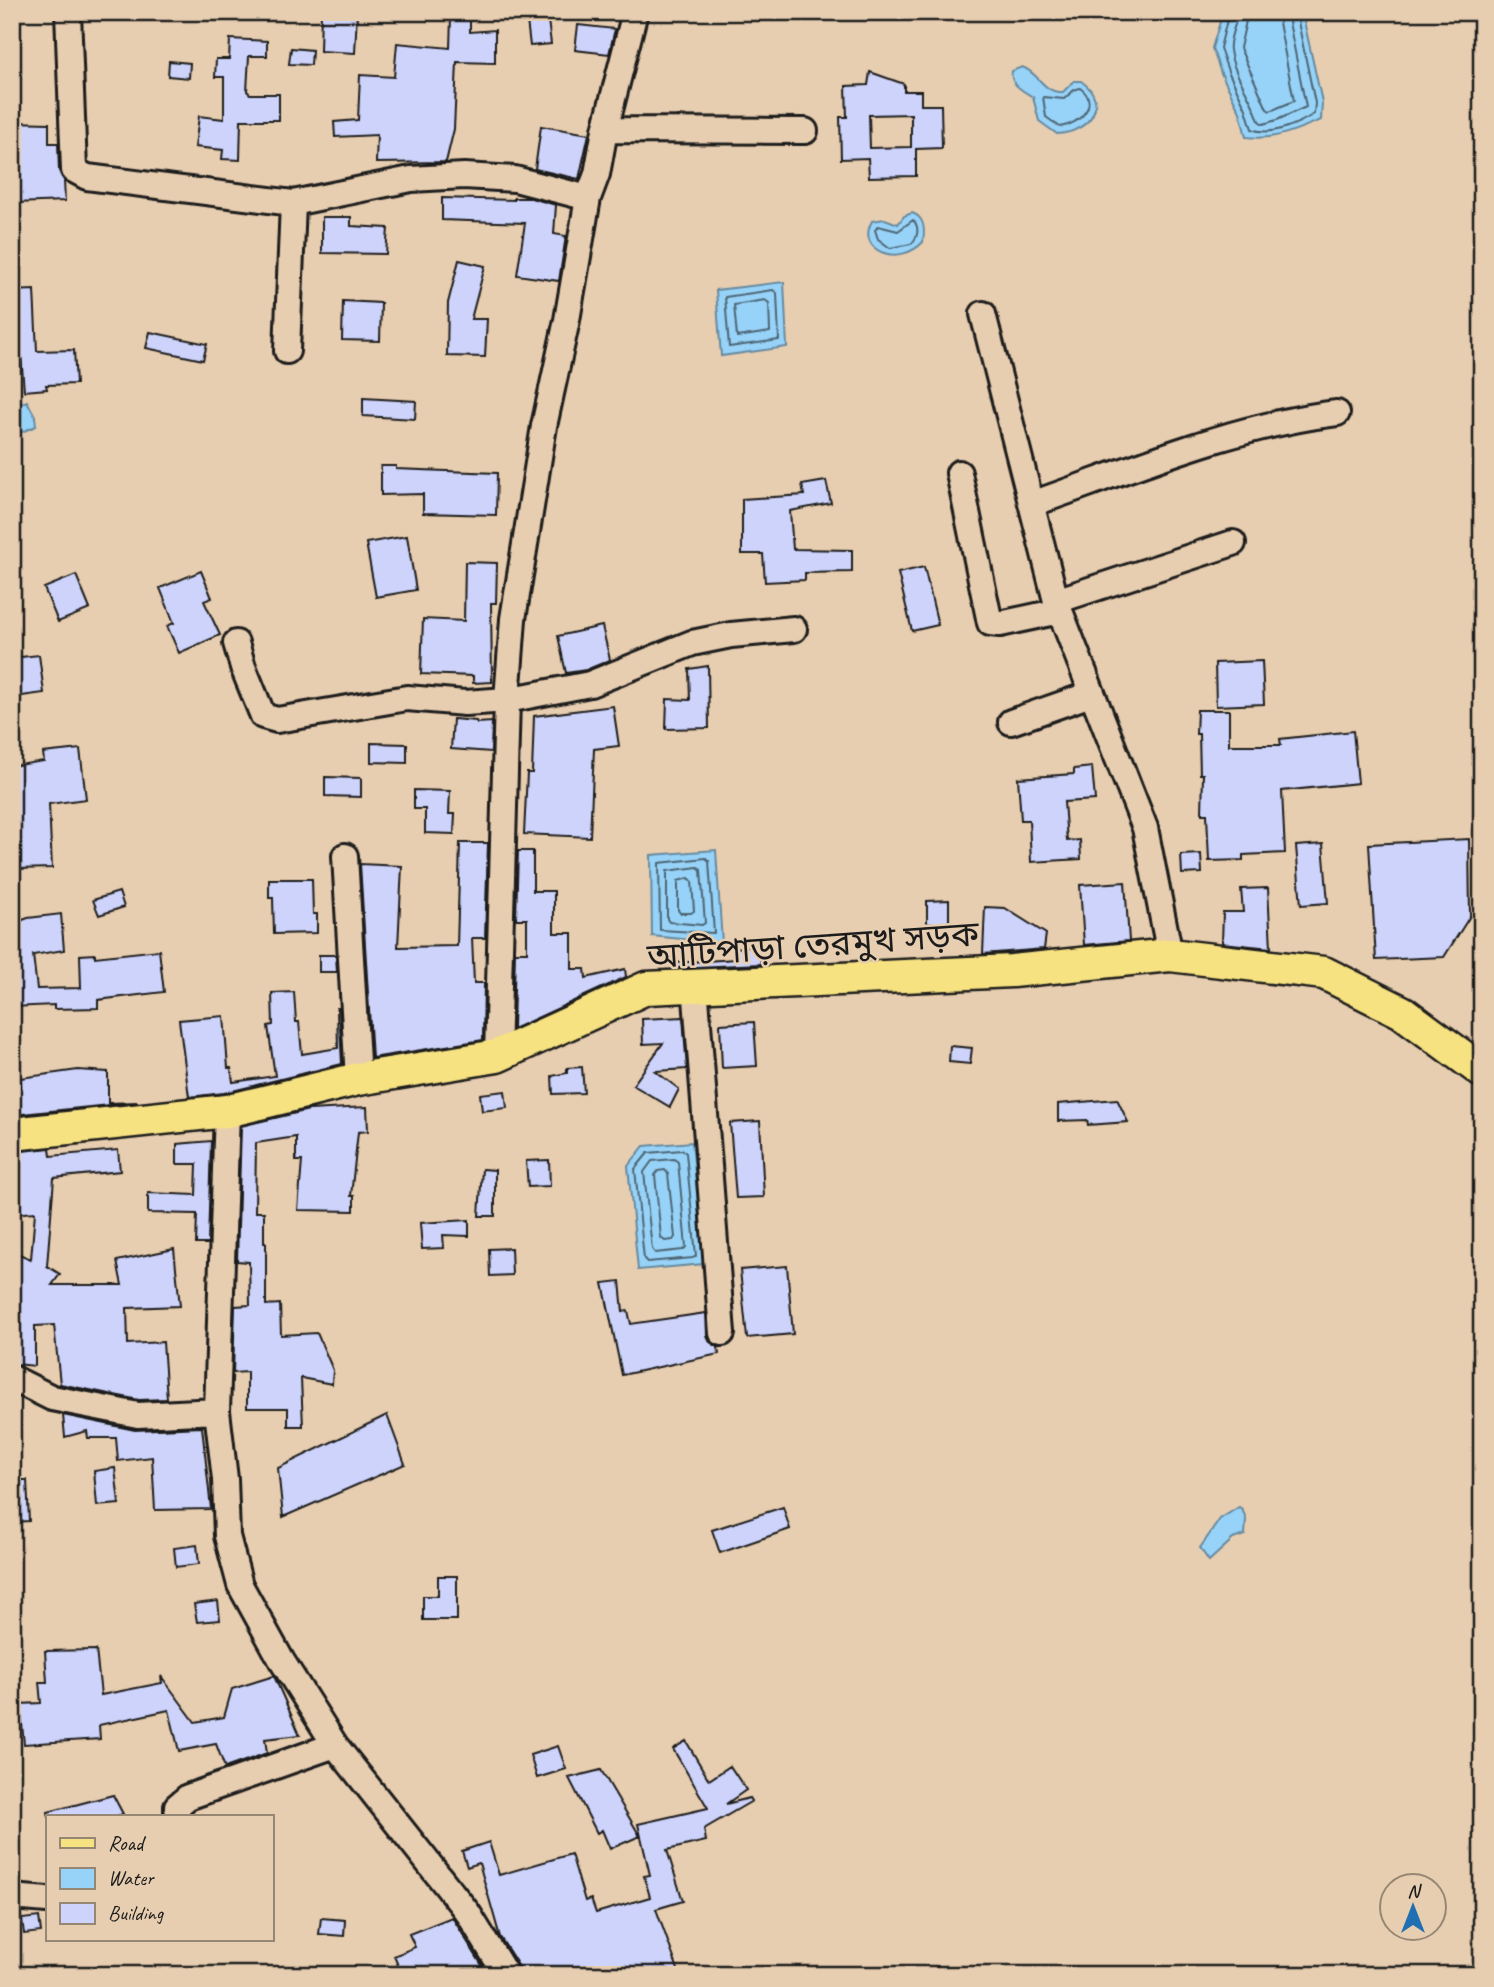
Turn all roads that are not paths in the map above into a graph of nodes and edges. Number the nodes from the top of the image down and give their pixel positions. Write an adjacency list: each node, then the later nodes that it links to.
1 (68, 12): 6 (street)
2 (635, 12): 3 (street)
3 (605, 130): 4 (street); 5 (street)
4 (805, 131)
5 (588, 198): 6 (street); 17 (street)
6 (293, 203): 8 (street)
7 (983, 314): 11 (street)
8 (287, 351)
9 (1337, 413): 11 (street)
10 (959, 472): 13 (street)
11 (1032, 504): 13 (street)
12 (1233, 543): 13 (street)
13 (1058, 606): 16 (street)
14 (794, 629): 17 (street)
15 (236, 643): 17 (street)
16 (1091, 694): 18 (street); 20 (street)
17 (507, 700): 22 (street)
18 (1011, 722)
19 (345, 856): 24 (street)
20 (1170, 954): 21 (main road, আটিপাড়া তেরমুখ সড়ক); 23 (main road, আটিপাড়া তেরমুখ সড়ক)
21 (695, 985): 22 (main road, আটিপাড়া তেরমুখ সড়ক); 27 (street)
22 (497, 1056): 24 (main road, আটিপাড়া তেরমুখ সড়ক)
23 (1482, 1071)
24 (358, 1079): 25 (main road, আটিপাড়া তেরমুখ সড়ক)
25 (227, 1111): 26 (main road, আটিপাড়া তেরমুখ সড়ক); 29 (street)
26 (12, 1134)
27 (722, 1333)
28 (12, 1378): 29 (street)
29 (217, 1410): 30 (street)
30 (335, 1745): 31 (street); 34 (street)
31 (177, 1815)
32 (12, 1898): 33 (street)
33 (46, 1900)
34 (506, 1975)

